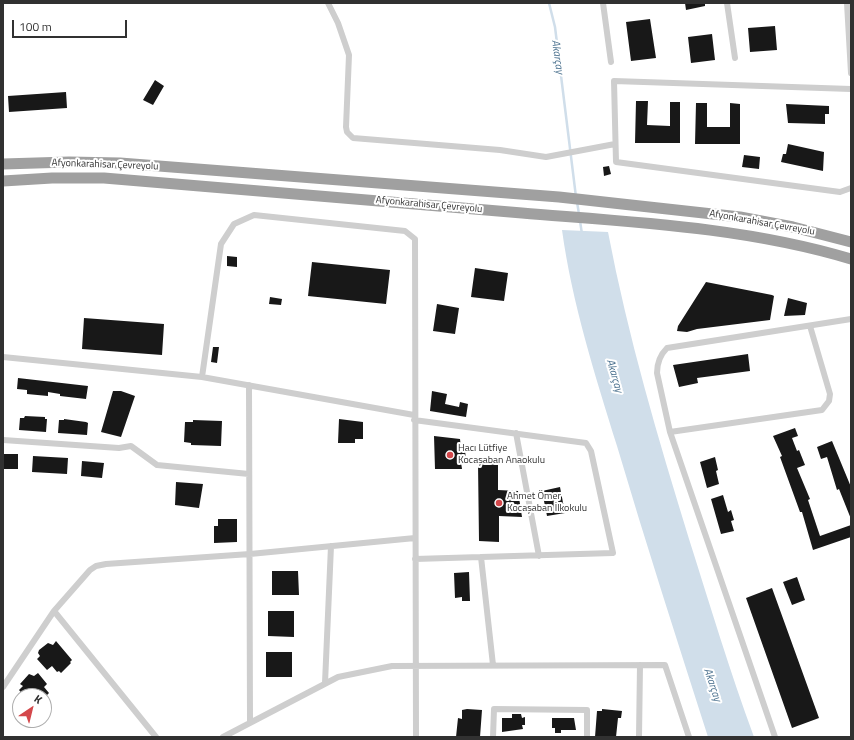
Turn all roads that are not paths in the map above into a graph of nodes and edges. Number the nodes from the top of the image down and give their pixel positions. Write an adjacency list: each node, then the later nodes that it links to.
1 (328, 3): 9 (street)
2 (603, 3): 6 (street)
3 (727, 3): 5 (street)
4 (847, 3): 7 (street)
5 (735, 58)
6 (611, 62)
7 (851, 73)
8 (851, 89): 9 (street)
9 (615, 144): 12 (street)
10 (3, 164): 13 (highway, Afyonkarahisar Çevreyolu)
11 (3, 181): 14 (highway, Afyonkarahisar Çevreyolu)
12 (851, 188)
13 (851, 242)
14 (851, 259)
15 (851, 319): 16 (street)
16 (810, 326): 21 (street); 21 (street)
17 (3, 357): 18 (street)
18 (202, 377): 19 (street); 20 (street)
19 (249, 385): 20 (street); 24 (street)
20 (414, 417): 22 (street); 25 (street)
21 (670, 432): 45 (street)
22 (516, 433): 28 (street); 28 (street)
23 (3, 440): 24 (street)
24 (249, 474): 27 (street)
25 (415, 538): 26 (street); 30 (street)
26 (331, 546): 27 (street); 35 (street)
27 (250, 554): 31 (street); 37 (street)
28 (539, 556): 29 (street)
29 (481, 557): 30 (street); 33 (street)
30 (415, 559): 32 (street)
31 (54, 611): 36 (street); 38 (street)
32 (416, 665): 33 (street); 35 (street); 40 (street)
33 (493, 665): 34 (street)
34 (640, 665): 43 (street); 44 (street)
35 (326, 683): 37 (street)
36 (3, 687)
37 (250, 721): 39 (street)
38 (156, 737)
39 (223, 737)
40 (416, 737)
41 (494, 737): 42 (street)
42 (587, 737)
43 (639, 737)
44 (689, 737)
45 (775, 737)

